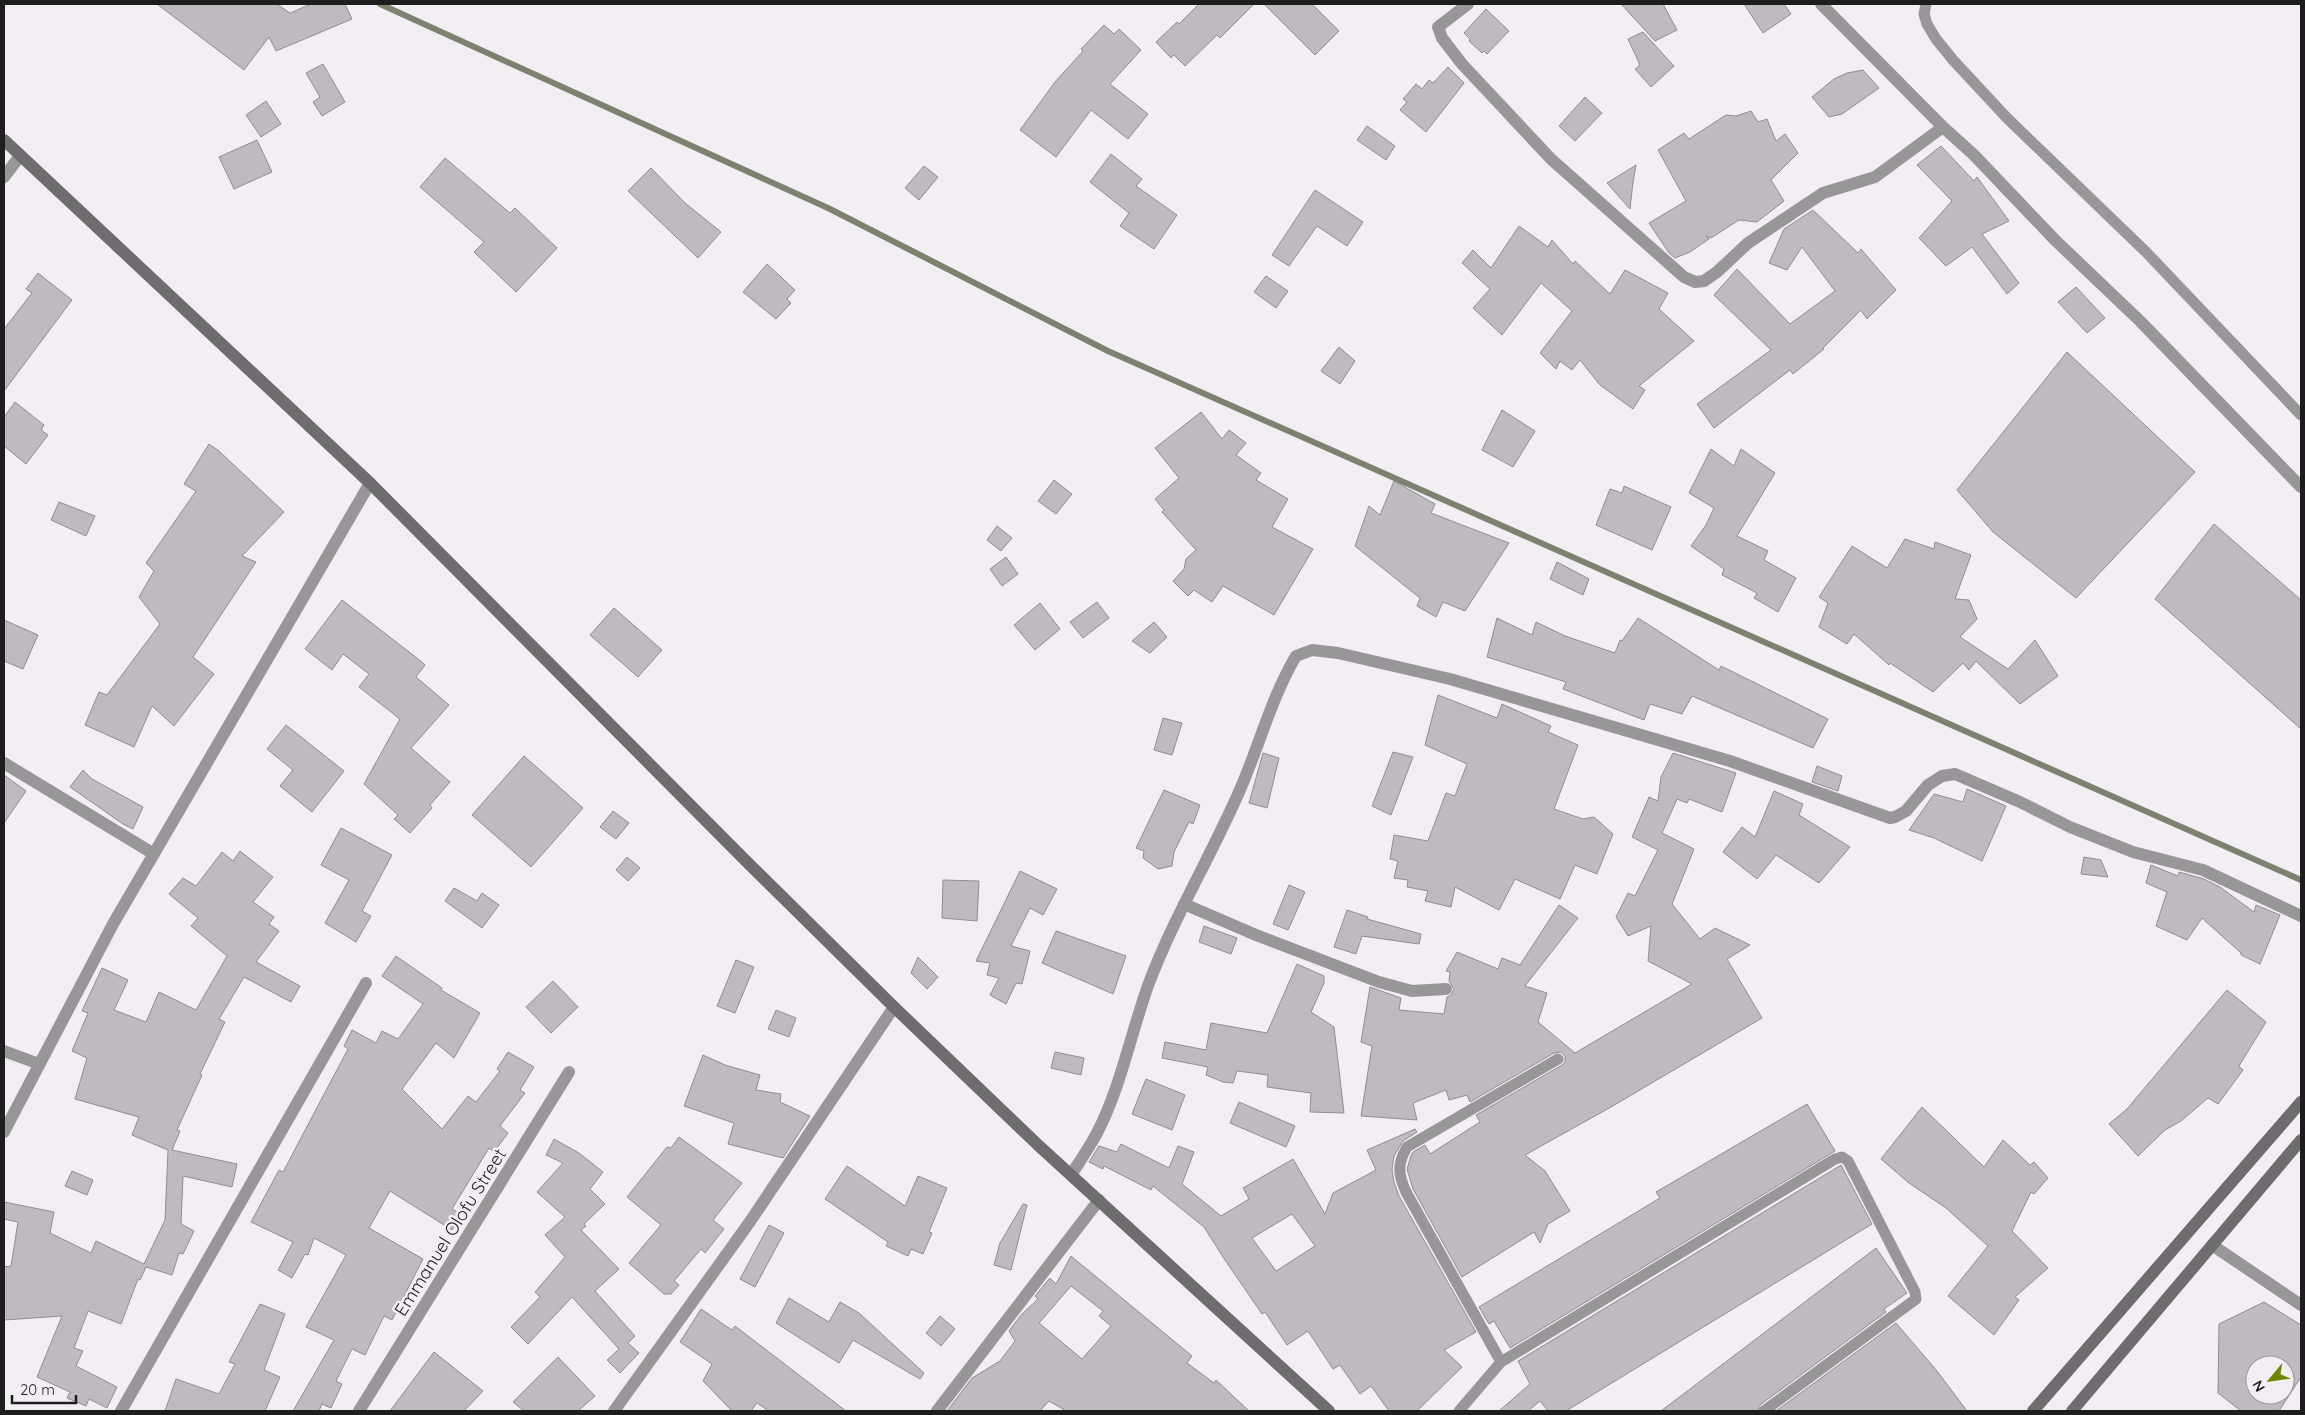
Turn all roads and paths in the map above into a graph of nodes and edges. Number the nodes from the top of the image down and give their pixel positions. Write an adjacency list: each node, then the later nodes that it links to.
1 (1468, 4): 4 (street)
2 (1821, 4): 4 (street)
3 (1926, 4): 8 (lane)
4 (1943, 127): 10 (street)
5 (4, 140): 6 (street)
6 (20, 156): 7 (street); 9 (street)
7 (4, 177)
8 (2301, 415)
9 (370, 483): 12 (street); 17 (street)
10 (2301, 487)
11 (4, 763): 12 (street)
12 (154, 854): 20 (street)
13 (1184, 904): 14 (street); 16 (street); 25 (street)
14 (2301, 916)
15 (366, 983): 31 (street)
16 (1446, 989)
17 (894, 1007): 25 (street); 33 (street)
18 (4, 1051): 20 (street)
19 (1558, 1059): 29 (lane)
20 (39, 1064): 23 (street)
21 (570, 1072): 32 (street, Emmanuel Olofu Street)
22 (2301, 1102): 37 (street)
23 (4, 1132)
24 (2301, 1140): 27 (street)
25 (1071, 1175): 26 (street)
26 (1099, 1200): 30 (street); 34 (street)
27 (2212, 1245): 28 (street); 38 (street)
28 (2301, 1305)
29 (1501, 1362): 35 (lane); 36 (lane)
30 (1321, 1409)
31 (121, 1411)
32 (359, 1411)
33 (614, 1411)
34 (937, 1411)
35 (1459, 1411)
36 (1764, 1411)
37 (2033, 1411)
38 (2072, 1411)

